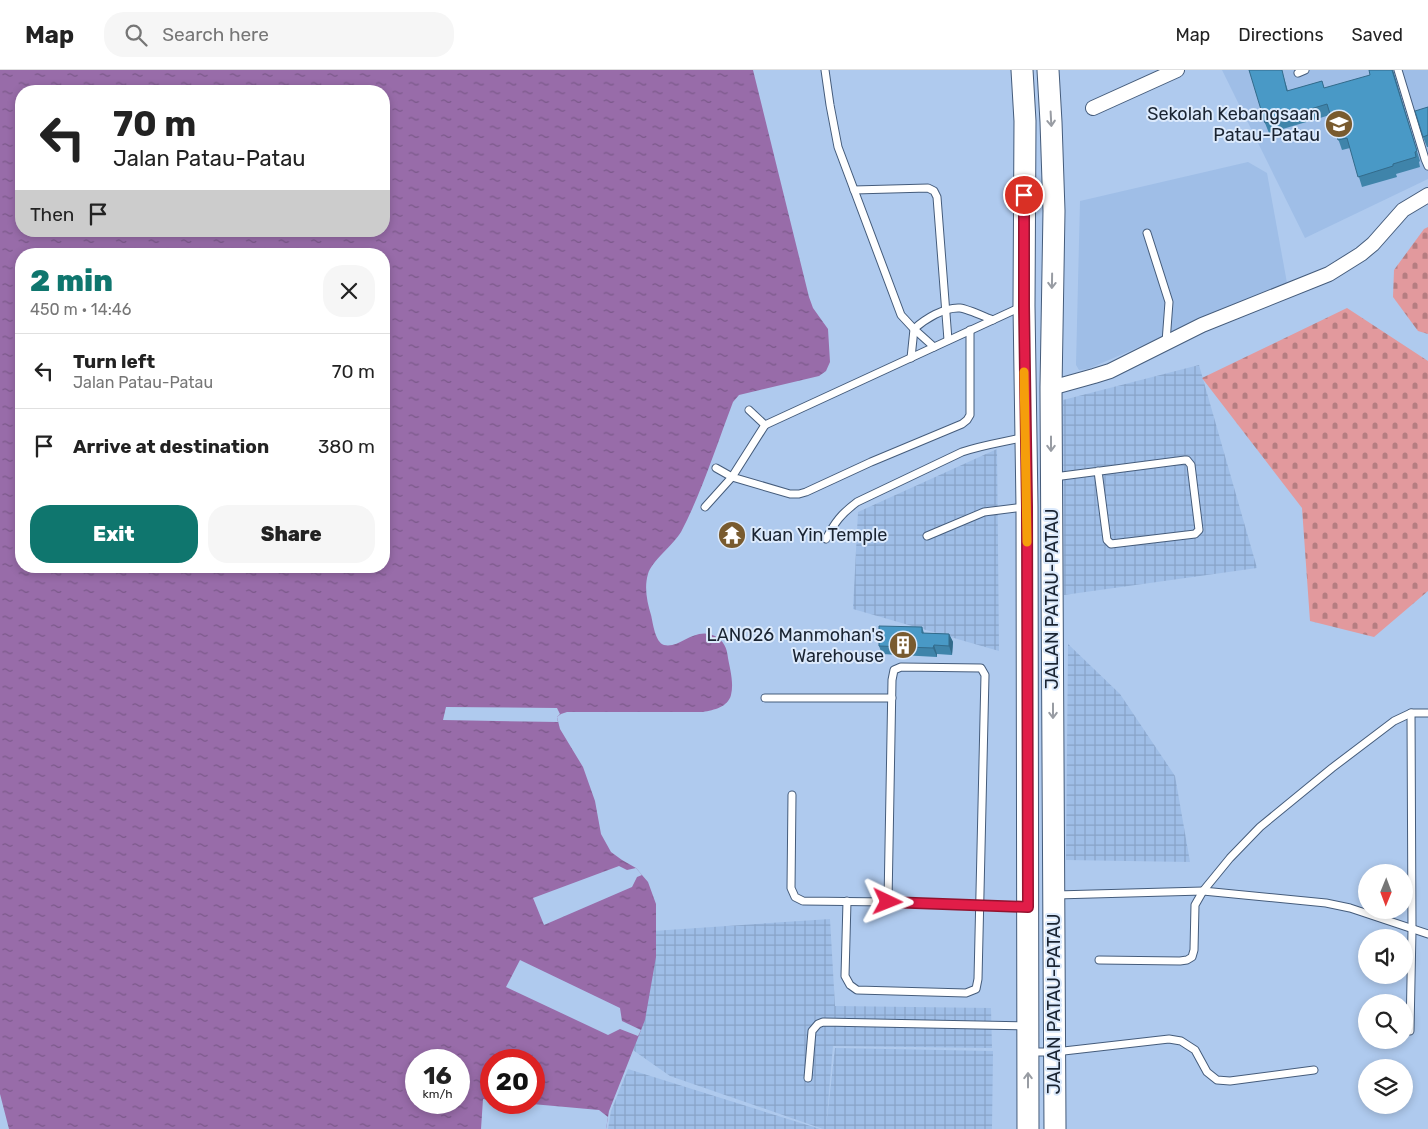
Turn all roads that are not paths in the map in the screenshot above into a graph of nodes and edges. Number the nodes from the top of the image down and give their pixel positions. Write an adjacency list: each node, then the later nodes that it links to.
1 (825, 70): 9 (lane)
2 (1022, 70): 12 (main road, JALAN PATAU-PATAU)
3 (1048, 70): 21 (main road, JALAN PATAU-PATAU, one-way to 21)
4 (1177, 70): 6 (street)
5 (1398, 70): 8 (lane)
6 (1149, 76): 7 (street)
7 (1093, 108)
8 (1428, 166)
9 (854, 190): 13 (lane); 15 (lane)
10 (1428, 195): 18 (street)
11 (1147, 233): 18 (lane)
12 (1024, 306): 14 (lane); 24 (main road, JALAN PATAU-PATAU)
13 (946, 310): 14 (lane); 15 (lane); 17 (lane)
14 (993, 320): 16 (lane)
15 (914, 329): 19 (lane); 20 (lane)
16 (970, 330): 17 (lane); 27 (lane)
17 (948, 340): 19 (lane)
18 (1166, 342): 21 (street)
19 (934, 347): 20 (lane)
20 (911, 358): 23 (lane)
21 (1051, 388): 28 (main road, JALAN PATAU-PATAU, one-way to 28)
22 (749, 410): 23 (lane)
23 (765, 425): 27 (lane)
24 (1025, 437): 30 (main road, JALAN PATAU-PATAU); 32 (lane)
25 (716, 468): 27 (lane)
26 (1098, 471): 26 (lane); 28 (lane)
27 (732, 476): 29 (lane)
28 (1051, 477): 39 (main road, JALAN PATAU-PATAU, one-way to 39)
29 (705, 507)
30 (1027, 507): 31 (lane); 43 (main road, JALAN PATAU-PATAU)
31 (927, 536)
32 (826, 539)
33 (765, 698): 34 (lane)
34 (892, 698): 41 (lane); 42 (lane)
35 (1411, 713): 36 (lane); 38 (lane); 45 (lane)
36 (1428, 713)
37 (792, 795): 40 (lane)
38 (1203, 891): 39 (lane); 44 (lane); 48 (lane)
39 (1054, 895): 51 (main road, JALAN PATAU-PATAU)
40 (847, 902): 41 (lane); 42 (lane)
41 (888, 902): 42 (lane)
42 (979, 905): 43 (lane)
43 (1028, 907): 49 (main road, JALAN PATAU-PATAU)
44 (1409, 929)
45 (1412, 929)
46 (1413, 930): 47 (lane)
47 (1428, 934)
48 (1100, 960)
49 (1028, 1026): 50 (main road, JALAN PATAU-PATAU); 53 (lane)
50 (1028, 1052): 51 (lane); 54 (main road, JALAN PATAU-PATAU, one-way to 50)
51 (1055, 1052): 52 (lane); 55 (main road, JALAN PATAU-PATAU)
52 (1314, 1070)
53 (808, 1078)
54 (1028, 1129)
55 (1055, 1129)

